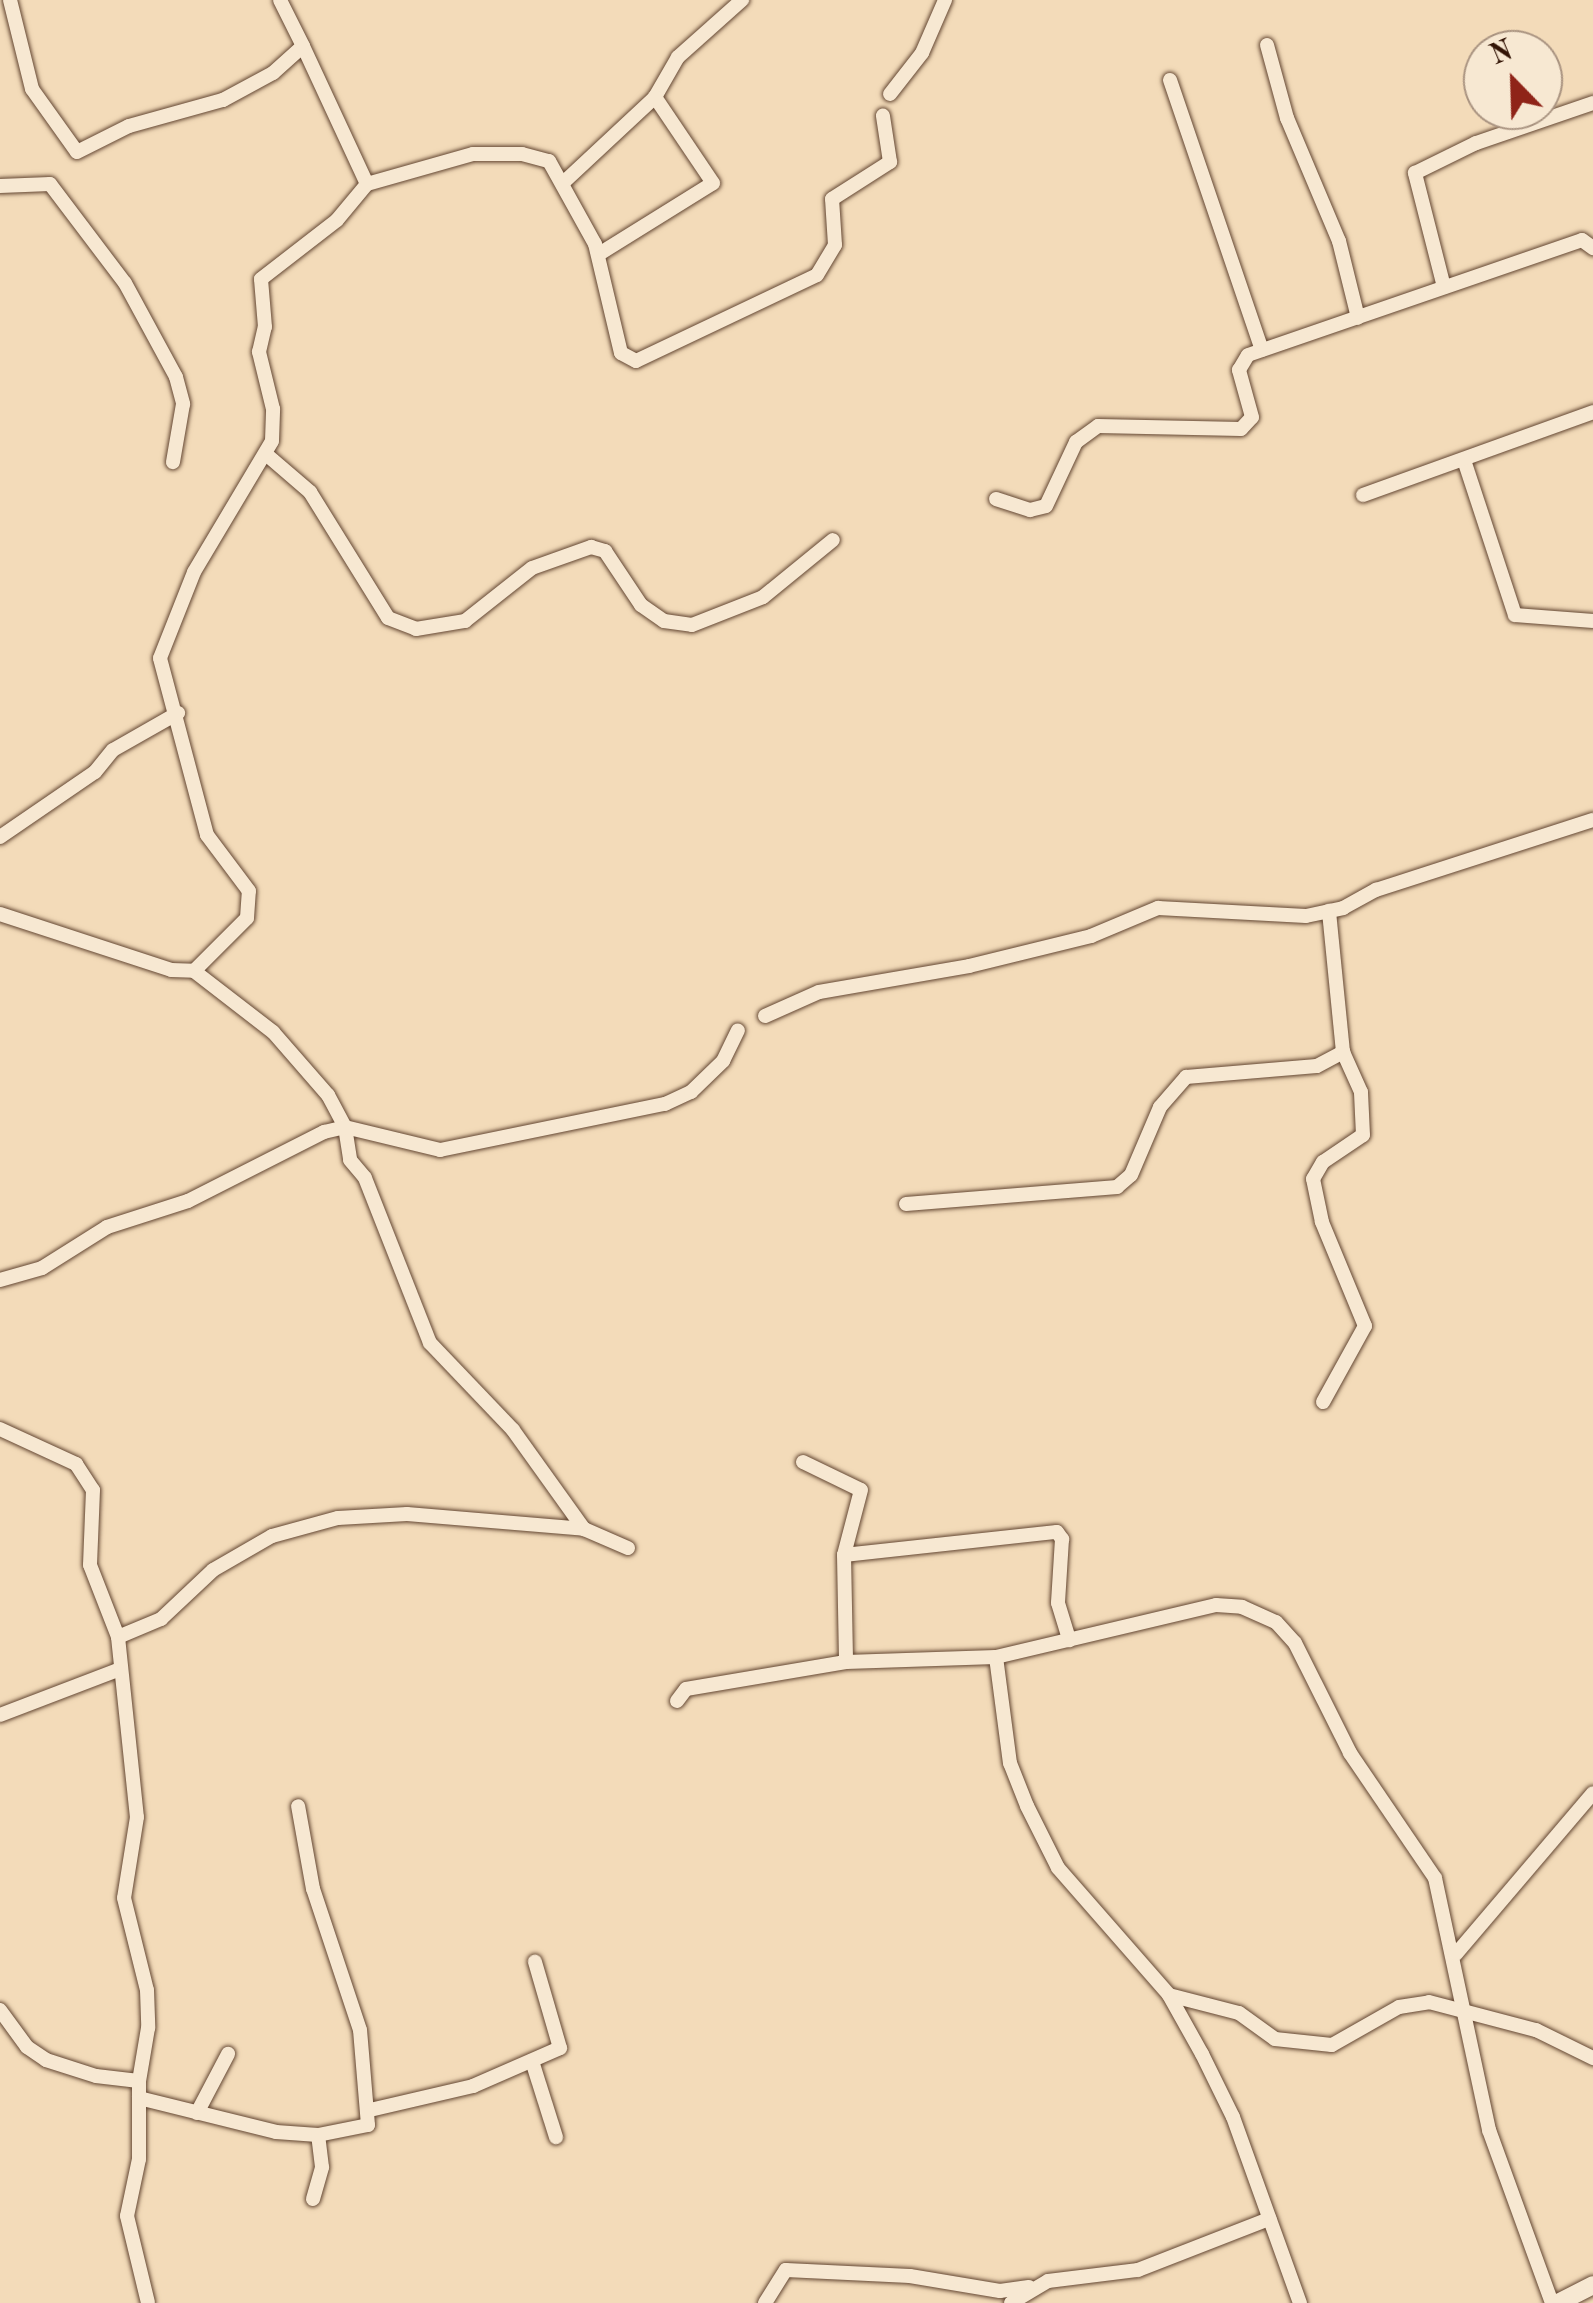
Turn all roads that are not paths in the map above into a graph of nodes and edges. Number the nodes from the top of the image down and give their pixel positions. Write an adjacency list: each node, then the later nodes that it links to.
1 (10, 0): 5 (street)
2 (280, 0): 5 (street)
3 (742, 0): 9 (street)
4 (946, 0): 8 (street)
5 (303, 46): 13 (street)
6 (1267, 46): 18 (street)
7 (1170, 80): 19 (street)
8 (890, 94)
9 (655, 97): 12 (street); 16 (street)
10 (1593, 103): 17 (street)
11 (882, 116): 16 (street)
12 (564, 182): 13 (street); 16 (street)
13 (367, 184): 21 (street)
14 (0, 186): 23 (street)
15 (1589, 241): 17 (street)
16 (599, 254)
17 (1444, 287): 18 (street)
18 (1358, 318): 19 (street)
19 (1262, 350): 25 (street)
20 (1593, 412): 22 (street)
21 (267, 455): 26 (street); 28 (street)
22 (1464, 460): 24 (street); 27 (street)
23 (172, 462)
24 (1363, 495)
25 (996, 500)
26 (833, 540)
27 (1593, 622)
28 (178, 713): 30 (street); 33 (street)
29 (1593, 820): 31 (street)
30 (0, 837)
31 (1328, 912): 34 (street); 36 (street)
32 (0, 914): 33 (street)
33 (194, 971): 37 (street)
34 (765, 1016)
35 (738, 1030): 37 (street)
36 (1344, 1052): 38 (street); 40 (street)
37 (345, 1127): 39 (street); 43 (street)
38 (906, 1204)
39 (0, 1280)
40 (1323, 1402)
41 (0, 1428): 46 (street)
42 (803, 1462): 45 (street)
43 (584, 1528): 44 (street); 46 (street)
44 (628, 1548)
45 (844, 1555): 47 (street); 49 (street)
46 (118, 1637): 50 (street)
47 (1070, 1640): 48 (street); 55 (street)
48 (996, 1657): 49 (street); 57 (street)
49 (846, 1662): 51 (street)
50 (118, 1670): 52 (street); 63 (street)
51 (677, 1700)
52 (0, 1715)
53 (1593, 1793): 55 (street)
54 (298, 1806): 65 (street)
55 (1456, 1954): 59 (street)
56 (535, 1962): 62 (street)
57 (1169, 1996): 59 (street); 70 (street)
58 (0, 2010): 63 (street)
59 (1468, 2012): 61 (street); 77 (street)
60 (228, 2054): 66 (street)
61 (1592, 2056)
62 (532, 2061): 65 (street); 68 (street)
63 (139, 2081): 64 (street)
64 (139, 2098): 66 (street); 73 (street)
65 (370, 2110): 67 (street)
66 (197, 2113): 67 (street)
67 (318, 2135): 69 (street)
68 (556, 2137)
69 (313, 2200)
70 (1268, 2219): 72 (street); 76 (street)
71 (1593, 2285): 77 (street)
72 (1030, 2287): 74 (street); 75 (street)
73 (148, 2303)
74 (765, 2303)
75 (1011, 2303)
76 (1300, 2303)
77 (1555, 2303)

